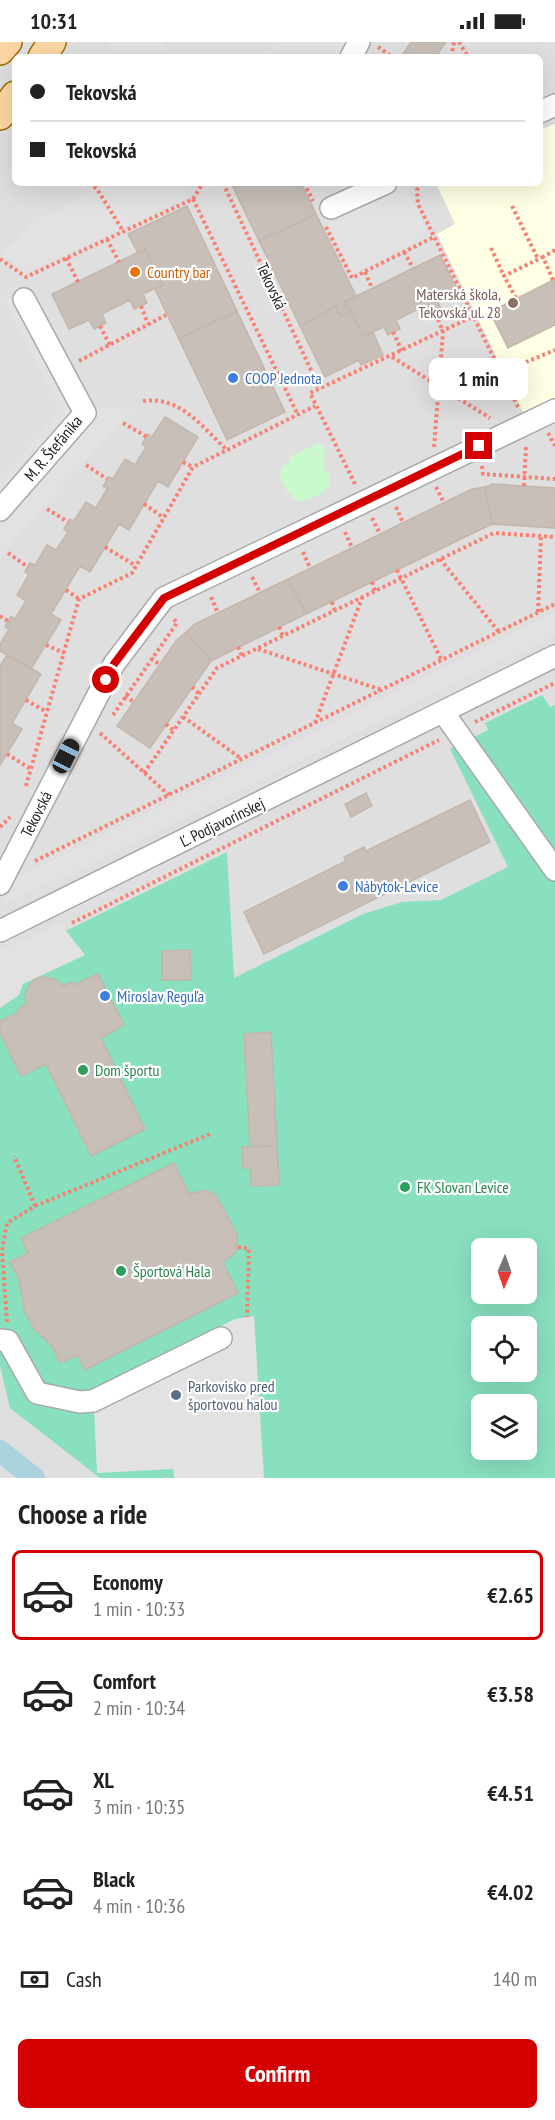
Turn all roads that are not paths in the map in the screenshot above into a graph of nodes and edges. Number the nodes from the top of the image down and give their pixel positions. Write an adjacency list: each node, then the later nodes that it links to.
1 (8, 42): 2 (main road)
2 (0, 51)
3 (12, 99): 4 (main road)
4 (0, 116)
5 (380, 186): 6 (street)
6 (324, 212)
7 (29, 308): 9 (street, M. R. Štefánika)
8 (555, 410): 13 (street, Tekovská)
9 (0, 510)
10 (555, 656): 11 (street, Ľ. Podjavorinskej)
11 (443, 712): 12 (street); 14 (street, Ľ. Podjavorinskej)
12 (555, 870)
13 (2, 880)
14 (0, 931)
15 (221, 1338): 16 (street)
16 (4, 1340)

